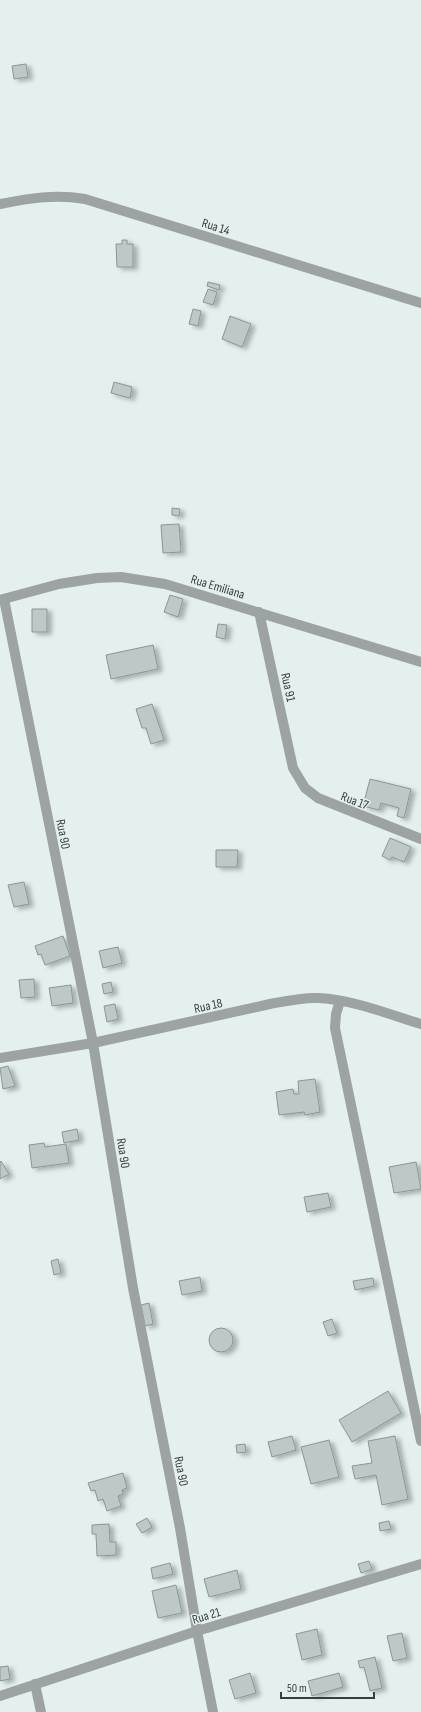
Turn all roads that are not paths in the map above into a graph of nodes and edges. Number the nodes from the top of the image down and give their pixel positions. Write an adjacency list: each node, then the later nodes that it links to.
1 (0, 204): 2 (street, Rua 14)
2 (421, 303)
3 (2, 600): 4 (street, Rua Emiliana); 10 (street, Rua 90)
4 (259, 612): 5 (street, Rua Emiliana); 6 (street, Rua 91)
5 (421, 662)
6 (293, 768): 7 (street, Rua 17)
7 (421, 839)
8 (340, 1001): 9 (street, Rua 18); 10 (street, Rua 18); 12 (street)
9 (421, 1024)
10 (93, 1043): 11 (street, Rua 18); 14 (street, Rua 90)
11 (0, 1058)
12 (421, 1441)
13 (421, 1564): 14 (street, Rua 21)
14 (196, 1632): 15 (street, Rua 21); 18 (street, Rua 90)
15 (35, 1684): 16 (street, Rua 21); 17 (street)
16 (0, 1696)
17 (40, 1712)
18 (213, 1712)

